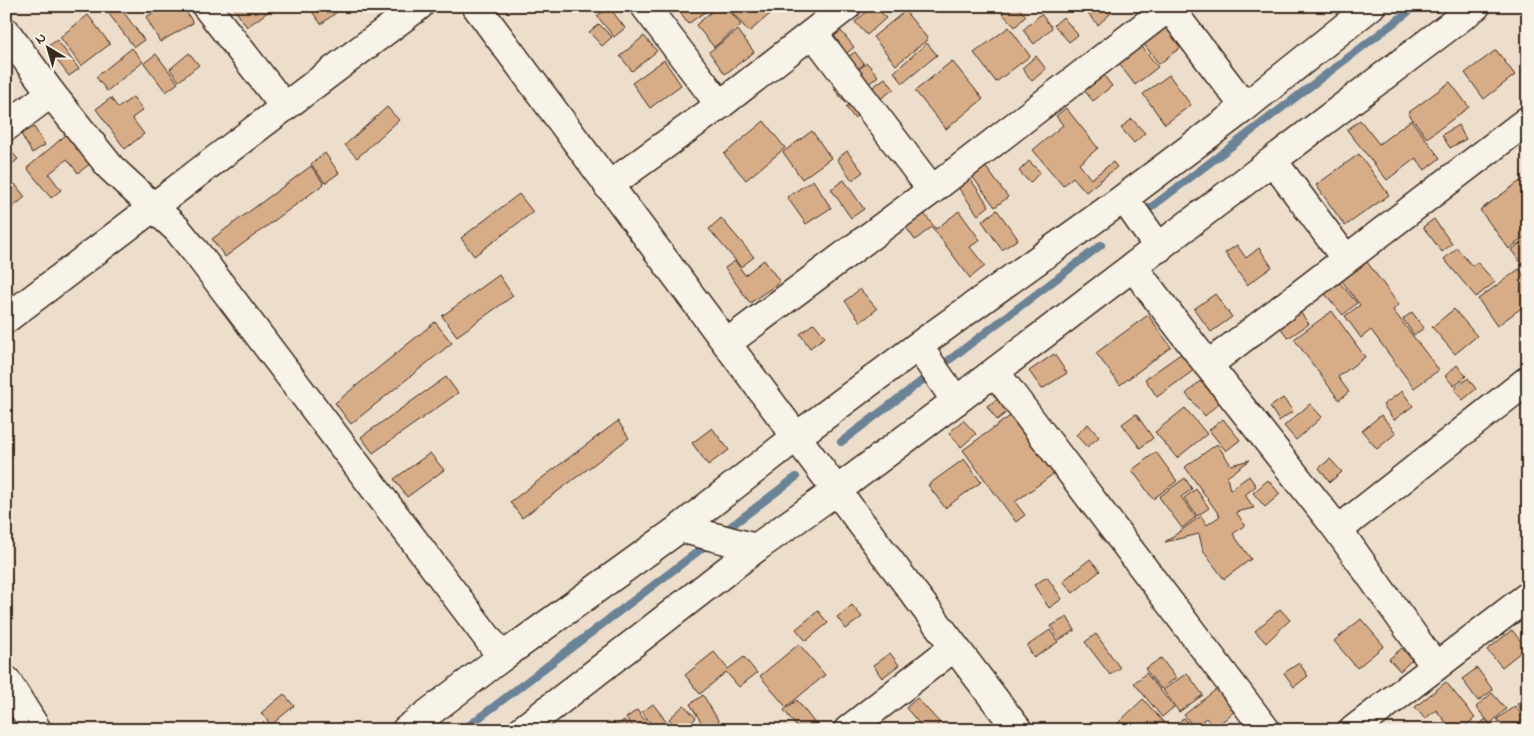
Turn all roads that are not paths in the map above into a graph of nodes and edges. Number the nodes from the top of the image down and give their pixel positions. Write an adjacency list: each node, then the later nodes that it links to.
1 (206, 6): 13 (street)
2 (418, 6): 13 (street)
3 (476, 6): 18 (street)
4 (645, 6): 12 (street)
5 (846, 6): 10 (street)
6 (1371, 6): 14 (street)
7 (1168, 7): 14 (street); 19 (street)
8 (1474, 7): 17 (street)
9 (6, 32): 11 (street)
10 (813, 33): 12 (street); 19 (street)
11 (51, 93): 16 (street); 21 (street)
12 (720, 105): 18 (street)
13 (284, 106): 21 (street)
14 (1245, 107): 20 (street)
15 (1528, 120): 23 (street)
16 (6, 127)
17 (1273, 161): 22 (street); 23 (street)
18 (608, 186): 26 (street)
19 (932, 190): 26 (street)
20 (1124, 198): 22 (street); 27 (street)
21 (154, 207): 25 (street); 39 (street)
22 (1159, 248): 24 (street)
23 (1346, 259): 28 (street)
24 (1133, 267): 28 (street); 29 (street)
25 (6, 319)
26 (726, 343): 32 (street)
27 (918, 346): 31 (street); 32 (street)
28 (1208, 365): 35 (street)
29 (995, 372): 31 (street); 47 (street)
30 (1528, 380): 35 (street)
31 (956, 401): 33 (street)
32 (796, 437): 33 (street); 34 (street)
33 (836, 491): 36 (street); 38 (street)
34 (680, 528): 36 (street); 39 (street)
35 (1338, 530): 40 (street)
36 (756, 548): 44 (street)
37 (1528, 596): 40 (street)
38 (954, 647): 45 (street); 46 (street)
39 (502, 657): 43 (street)
40 (1435, 666): 48 (street)
41 (6, 680): 42 (street)
42 (38, 730)
43 (406, 730)
44 (522, 730)
45 (848, 730)
46 (1018, 730)
47 (1266, 730)
48 (1353, 730)

